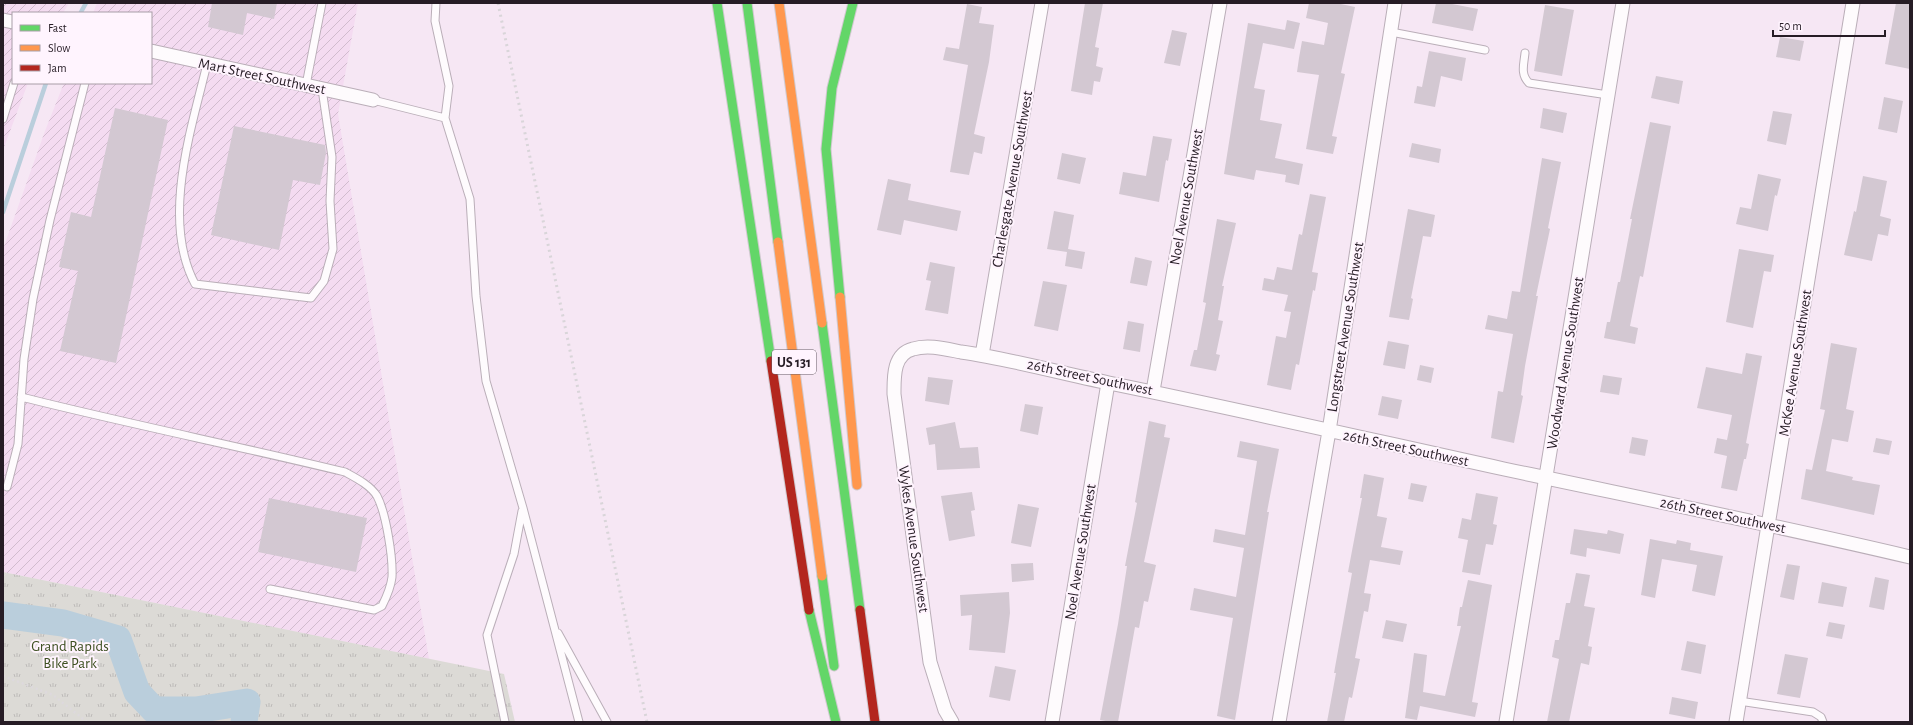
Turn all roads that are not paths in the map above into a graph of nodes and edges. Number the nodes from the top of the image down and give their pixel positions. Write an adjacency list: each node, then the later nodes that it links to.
1 (322, 3): 19 (lane)
2 (436, 3): 23 (lane)
3 (716, 3): 45 (highway)
4 (746, 3): 46 (highway, US 131)
5 (779, 3): 41 (highway, US 131)
6 (853, 3): 33 (highway)
7 (1042, 3): 26 (street, Charlesgate Avenue Southwest)
8 (1220, 3): 28 (street, Noel Avenue Southwest)
9 (1395, 3): 12 (street, Longstreet Avenue Southwest)
10 (1623, 3): 21 (street, Woodward Avenue Southwest)
11 (1853, 3): 35 (street, McKee Avenue Southwest)
12 (1391, 32): 13 (lane); 30 (street, Longstreet Avenue Southwest)
13 (1485, 50)
14 (152, 52): 16 (street, Mart Street Southwest)
15 (1525, 53): 21 (lane)
16 (208, 64): 19 (street, Mart Street Southwest); 20 (lane)
17 (14, 84): 24 (lane)
18 (85, 84): 29 (lane)
19 (306, 85): 20 (street, Mart Street Southwest)
20 (322, 89): 22 (street, Mart Street Southwest)
21 (1608, 95): 31 (street, Woodward Avenue Southwest)
22 (373, 100): 23 (lane)
23 (445, 118): 34 (lane)
24 (3, 119)
25 (903, 354): 26 (street, 26th Street Southwest); 48 (street, Wykes Avenue Southwest)
26 (982, 355): 27 (street, 26th Street Southwest)
27 (1108, 383): 28 (street, 26th Street Southwest); 49 (street, Noel Avenue Southwest)
28 (1153, 391): 30 (street, 26th Street Southwest)
29 (21, 397): 32 (lane); 38 (lane)
30 (1329, 431): 31 (street, 26th Street Southwest); 50 (street, Longstreet Avenue Southwest)
31 (1546, 478): 35 (street, 26th Street Southwest); 51 (street, Woodward Avenue Southwest)
32 (7, 487)
33 (858, 498)
34 (523, 508): 39 (lane); 42 (lane)
35 (1769, 524): 37 (street, 26th Street Southwest); 40 (street, McKee Avenue Southwest)
36 (861, 546): 41 (highway)
37 (1910, 557)
38 (270, 589)
39 (553, 624): 43 (lane); 44 (lane)
40 (1739, 701): 52 (street, McKee Avenue Southwest); 53 (lane)
41 (874, 712): 47 (highway, US 131)
42 (505, 722)
43 (579, 722)
44 (608, 722)
45 (836, 722)
46 (842, 722)
47 (875, 722)
48 (952, 722)
49 (1052, 722)
50 (1279, 722)
51 (1506, 722)
52 (1736, 722)
53 (1823, 722)

